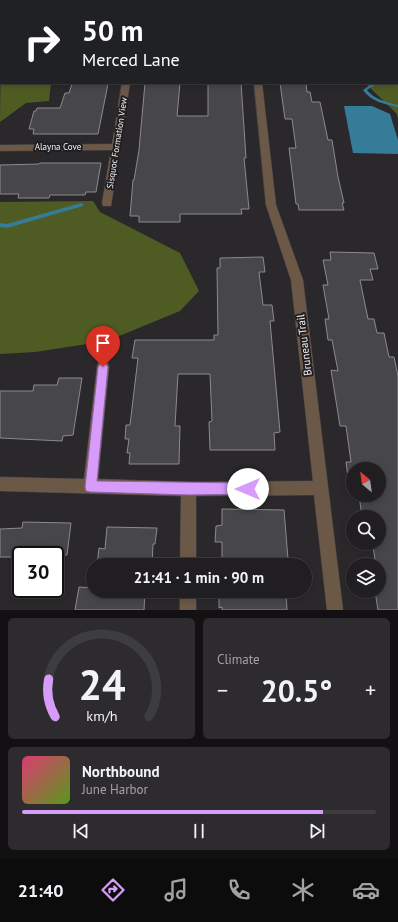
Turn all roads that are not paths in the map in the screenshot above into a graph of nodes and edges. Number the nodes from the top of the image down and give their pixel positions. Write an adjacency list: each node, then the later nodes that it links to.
1 (126, 84): 3 (street, Sisquoc Formation View)
2 (258, 84): 9 (street, Bruneau Trail)
3 (116, 147): 4 (street, Alayna Cove); 5 (street, Sisquoc Formation View)
4 (0, 148)
5 (107, 204)
6 (103, 367): 8 (street)
7 (0, 484): 8 (street)
8 (90, 487): 10 (street)
9 (321, 488): 10 (street); 14 (street, Bruneau Trail)
10 (189, 489): 11 (street)
11 (188, 558)
12 (188, 598): 13 (street)
13 (188, 610)
14 (335, 610)

